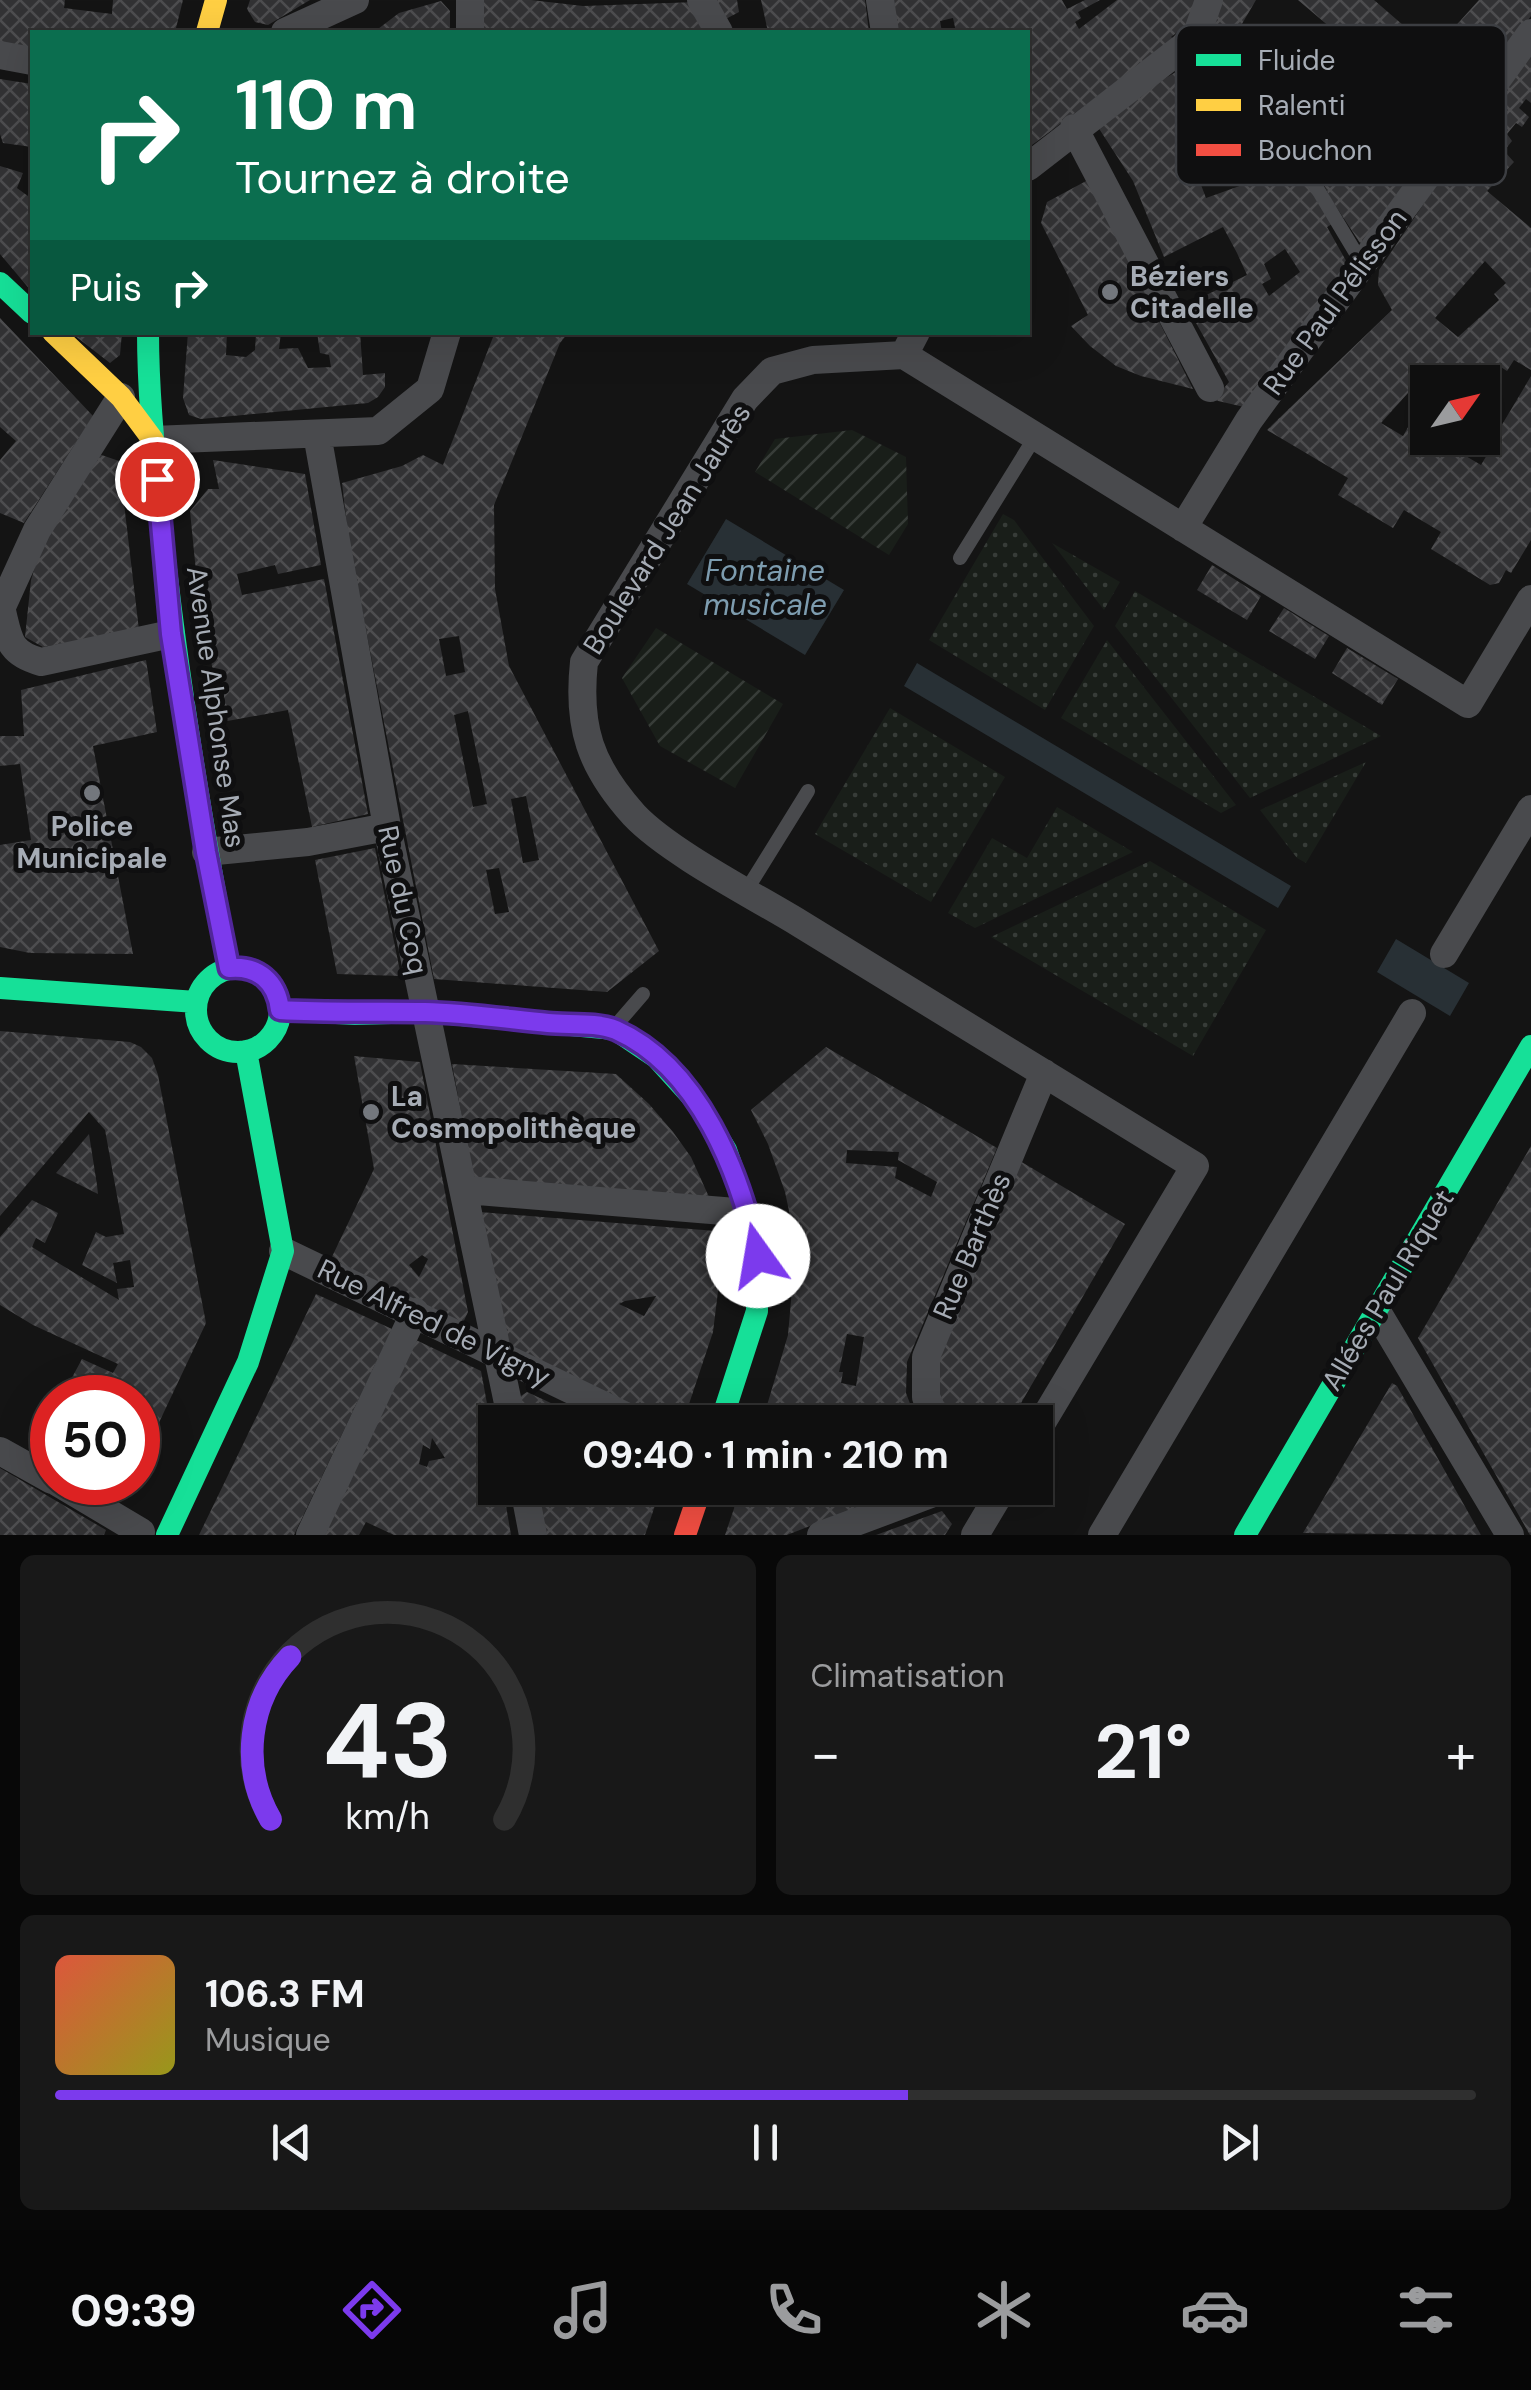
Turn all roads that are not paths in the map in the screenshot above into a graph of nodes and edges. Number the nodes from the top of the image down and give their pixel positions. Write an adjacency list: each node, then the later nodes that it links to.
1 (216, 0): 8 (main road)
2 (354, 0): 9 (street)
3 (470, 0): 10 (street)
4 (701, 0): 11 (street)
5 (880, 0): 12 (street)
6 (1209, 0): 7 (street)
7 (1200, 25)
8 (208, 30)
9 (289, 30)
10 (470, 30)
11 (718, 30)
12 (885, 30)
13 (1531, 33): 17 (street, Rue Paul Pélisson)
14 (1176, 53): 18 (street)
15 (0, 55): 16 (street)
16 (30, 61)
17 (1506, 68)
18 (1074, 128): 19 (street); 29 (street)
19 (1030, 164)
20 (1315, 185): 22 (lane)
21 (1422, 185): 22 (street, Rue Paul Pélisson)
22 (1364, 266): 34 (street, Rue Paul Pélisson)
23 (0, 282): 24 (main road)
24 (30, 312)
25 (55, 335): 30 (main road)
26 (148, 335): 33 (main road, Avenue Alphonse Mas)
27 (446, 335): 31 (street)
28 (910, 344): 32 (street, Boulevard Jean Jaurès); 43 (street, Boulevard Jean Jaurès)
29 (1210, 388)
30 (121, 398): 33 (main road); 37 (street)
31 (318, 434): 33 (street); 41 (street, Rue du Coq)
32 (1034, 437): 34 (street, Boulevard Jean Jaurès); 35 (lane)
33 (154, 440): 38 (main road, Avenue Alphonse Mas)
34 (1183, 528): 36 (street, Boulevard Jean Jaurès)
35 (960, 558)
36 (1531, 599)
37 (1, 611): 38 (street)
38 (171, 634): 42 (main road, Avenue Alphonse Mas)
39 (808, 791): 43 (lane)
40 (1531, 809): 44 (street)
41 (387, 827): 42 (street); 50 (street, Rue du Coq)
42 (206, 852): 45 (main road, Avenue Alphonse Mas)
43 (746, 890): 55 (street, Boulevard Jean Jaurès)
44 (1444, 954)
45 (229, 968): 48 (main road); 49 (main road)
46 (0, 988): 48 (main road)
47 (643, 994): 52 (lane)
48 (196, 1002): 54 (main road)
49 (280, 1010): 50 (main road); 54 (main road)
50 (428, 1012): 52 (main road); 56 (street, Rue du Coq)
51 (1412, 1012): 81 (street)
52 (614, 1029): 57 (main road)
53 (1531, 1047): 59 (main road, Allées Paul Riquet)
54 (246, 1051): 58 (main road)
55 (1044, 1073): 65 (street, Rue Barthès); 66 (street, Boulevard Jean Jaurès)
56 (466, 1190): 57 (street); 61 (street, Rue du Coq)
57 (748, 1214): 64 (main road)
58 (284, 1251): 60 (street, Rue Alfred de Vigny); 74 (main road); 74 (main road)
59 (1376, 1310): 75 (main road, Allées Paul Riquet); 82 (street)
60 (415, 1312): 61 (street, Rue Alfred de Vigny); 76 (street)
61 (499, 1354): 62 (street, Rue du Coq); 63 (street, Rue Alfred de Vigny)
62 (509, 1405)
63 (603, 1405)
64 (727, 1405)
65 (930, 1405)
66 (1052, 1405)
67 (0, 1451): 68 (street)
68 (30, 1467)
69 (110, 1505): 74 (street)
70 (527, 1505): 77 (street)
71 (695, 1505): 78 (main road)
72 (901, 1505): 79 (street)
73 (993, 1505): 80 (street)
74 (151, 1523)
75 (1257, 1531)
76 (310, 1535)
77 (533, 1535)
78 (685, 1535)
79 (821, 1535)
80 (975, 1535)
81 (1102, 1535)
82 (1510, 1535)

